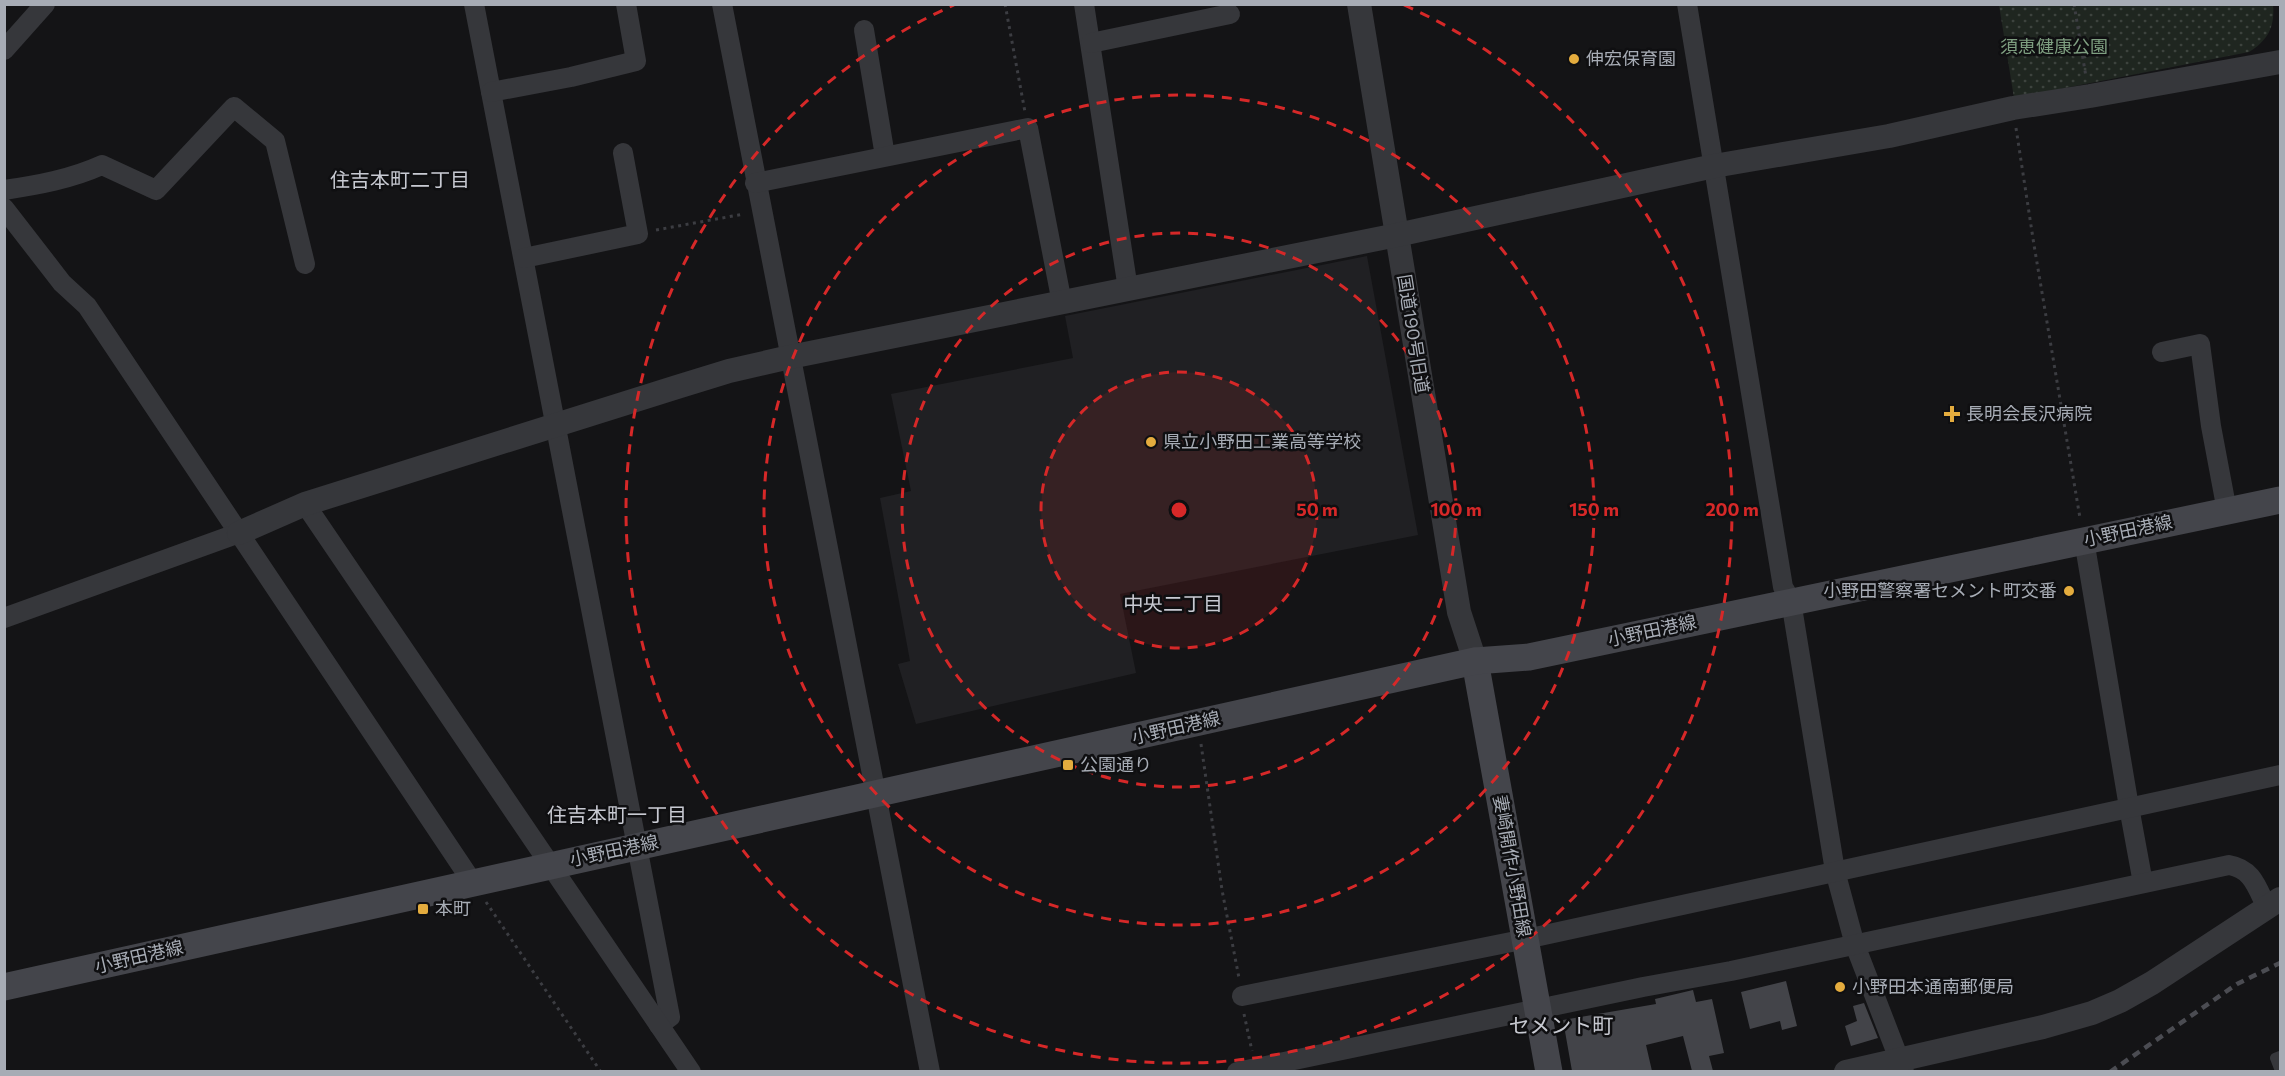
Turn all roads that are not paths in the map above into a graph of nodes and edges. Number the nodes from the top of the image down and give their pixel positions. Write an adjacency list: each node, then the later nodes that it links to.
1 (45, 4): 11 (street)
2 (474, 4): 13 (street)
3 (626, 4): 13 (street)
4 (722, 4): 17 (street)
5 (1084, 4): 10 (street)
6 (1359, 4): 20 (street, 国道190号旧道)
7 (1687, 4): 16 (street)
8 (1230, 14): 10 (street)
9 (864, 30): 15 (street)
10 (1091, 43): 23 (street)
11 (4, 50)
12 (2280, 62): 16 (street)
13 (491, 92): 21 (street)
14 (623, 153): 21 (street)
15 (885, 156): 17 (street); 24 (street)
16 (1714, 166): 20 (street); 33 (street)
17 (755, 183): 26 (street)
18 (4, 190): 22 (street)
19 (4, 208): 31 (street)
20 (1397, 235): 23 (street); 35 (street, 国道190号旧道)
21 (524, 258): 27 (street)
22 (305, 264)
23 (1128, 289): 24 (street)
24 (1062, 303): 26 (street)
25 (2162, 352): 30 (street)
26 (790, 357): 27 (street); 37 (street)
27 (554, 427): 29 (street); 39 (street)
28 (2280, 500): 30 (main road, 小野田港線)
29 (305, 504): 31 (street); 40 (street)
30 (2227, 511): 32 (main road, 小野田港線)
31 (239, 533): 34 (street); 42 (street)
32 (2084, 540): 33 (main road, 小野田港線); 38 (street)
33 (1791, 601): 35 (main road, 小野田港線); 41 (street)
34 (4, 618)
35 (1475, 661): 37 (main road, 小野田港線); 45 (main road, 妻崎開作小野田線)
36 (2280, 775): 38 (street)
37 (875, 795): 39 (main road, 小野田港線); 55 (street)
38 (2128, 807): 41 (street); 43 (street)
39 (636, 846): 40 (main road, 小野田港線); 50 (street)
40 (549, 865): 42 (main road, 小野田港線); 50 (street)
41 (1835, 871): 45 (street); 46 (street)
42 (473, 883): 47 (main road, 小野田港線)
43 (2143, 883): 44 (street); 46 (street)
44 (2274, 904): 52 (street)
45 (1526, 939): 48 (street); 49 (main road, 妻崎開作小野田線)
46 (1855, 945): 49 (street); 52 (street)
47 (4, 987)
48 (1242, 996)
49 (1538, 1009): 53 (street); 56 (main road, 妻崎開作小野田線)
50 (660, 1025): 54 (street)
51 (2280, 1056): 58 (lane)
52 (1901, 1066): 57 (street)
53 (1247, 1070)
54 (690, 1071)
55 (930, 1071)
56 (1550, 1071)
57 (1846, 1071)
58 (2280, 1071)

